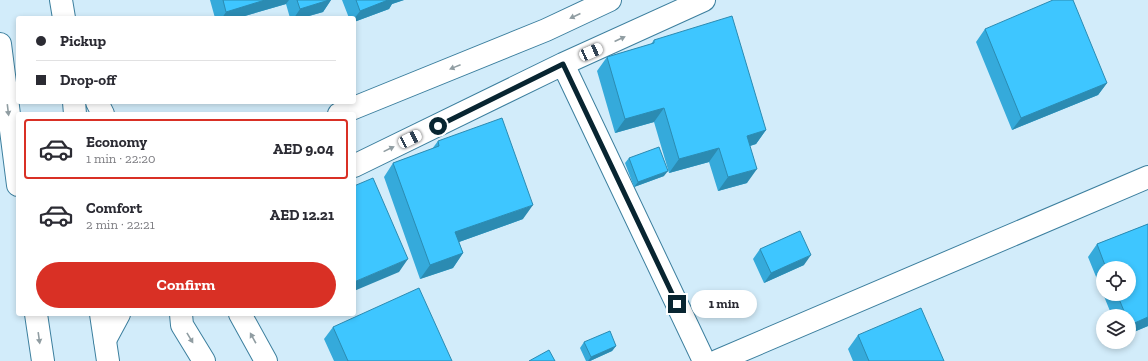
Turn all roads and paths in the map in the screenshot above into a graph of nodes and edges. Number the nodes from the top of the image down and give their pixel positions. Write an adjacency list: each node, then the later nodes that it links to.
1 (62, 0): 4 (street)
2 (610, 0): 7 (street, one-way to 7)
3 (704, 0): 6 (street, one-way to 3)
4 (64, 16)
5 (0, 44): 9 (street, one-way to 9)
6 (563, 64): 8 (street, one-way to 6); 20 (street)
7 (344, 112)
8 (356, 165)
9 (16, 169)
10 (1148, 177): 21 (street)
11 (36, 316): 17 (street, one-way to 17)
12 (101, 316): 16 (street)
13 (118, 316): 16 (street)
14 (181, 316): 18 (street, one-way to 18)
15 (241, 316): 19 (street, one-way to 15)
16 (106, 351)
17 (43, 361)
18 (204, 361)
19 (266, 361)
20 (704, 361)
21 (717, 361)

